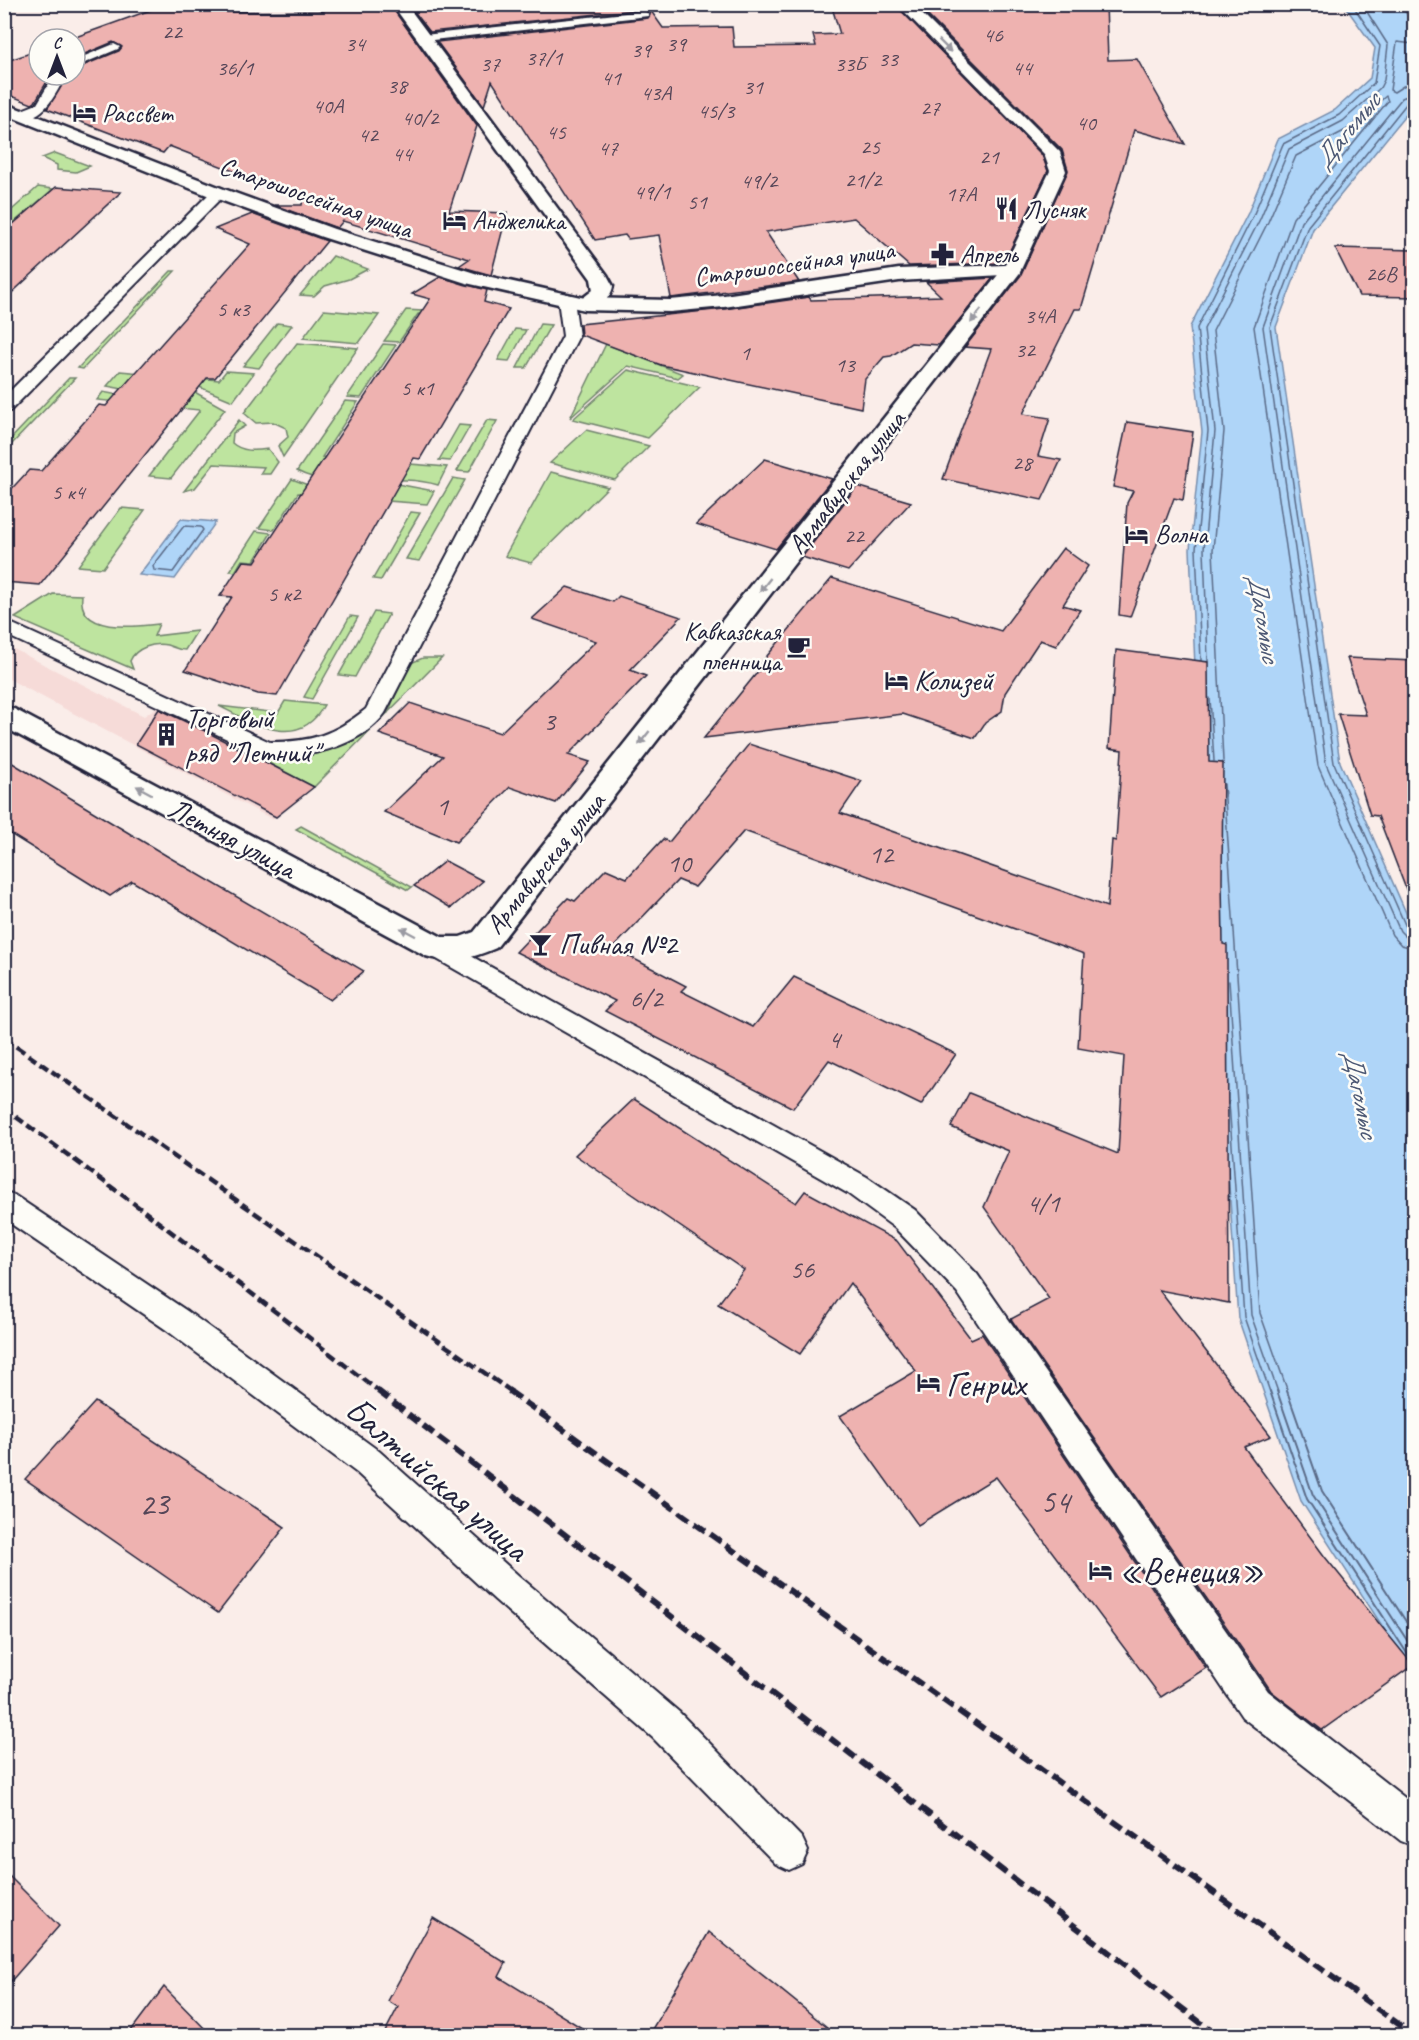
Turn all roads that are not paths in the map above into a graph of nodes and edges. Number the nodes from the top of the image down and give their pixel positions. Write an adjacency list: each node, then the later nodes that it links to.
1 (399, 4): 4 (street)
2 (904, 4): 11 (street, Армавирская улица, one-way to 11)
3 (644, 14): 4 (lane)
4 (424, 38): 12 (street)
5 (114, 46): 6 (lane)
6 (87, 58)
7 (53, 87): 9 (lane)
8 (4, 108): 9 (street, Старошоссейная улица)
9 (23, 114): 10 (street, Старошоссейная улица)
10 (218, 193): 12 (street, Старошоссейная улица); 13 (lane)
11 (1012, 270): 12 (street, Старошоссейная улица); 16 (street, Армавирская улица, one-way to 16)
12 (575, 302): 14 (lane)
13 (4, 407)
14 (4, 626)
15 (4, 715): 16 (street, Летняя улица, one-way to 15)
16 (450, 948): 18 (lane)
17 (4, 1203): 19 (lane, Балтийская улица)
18 (1414, 1828)
19 (789, 1851)

